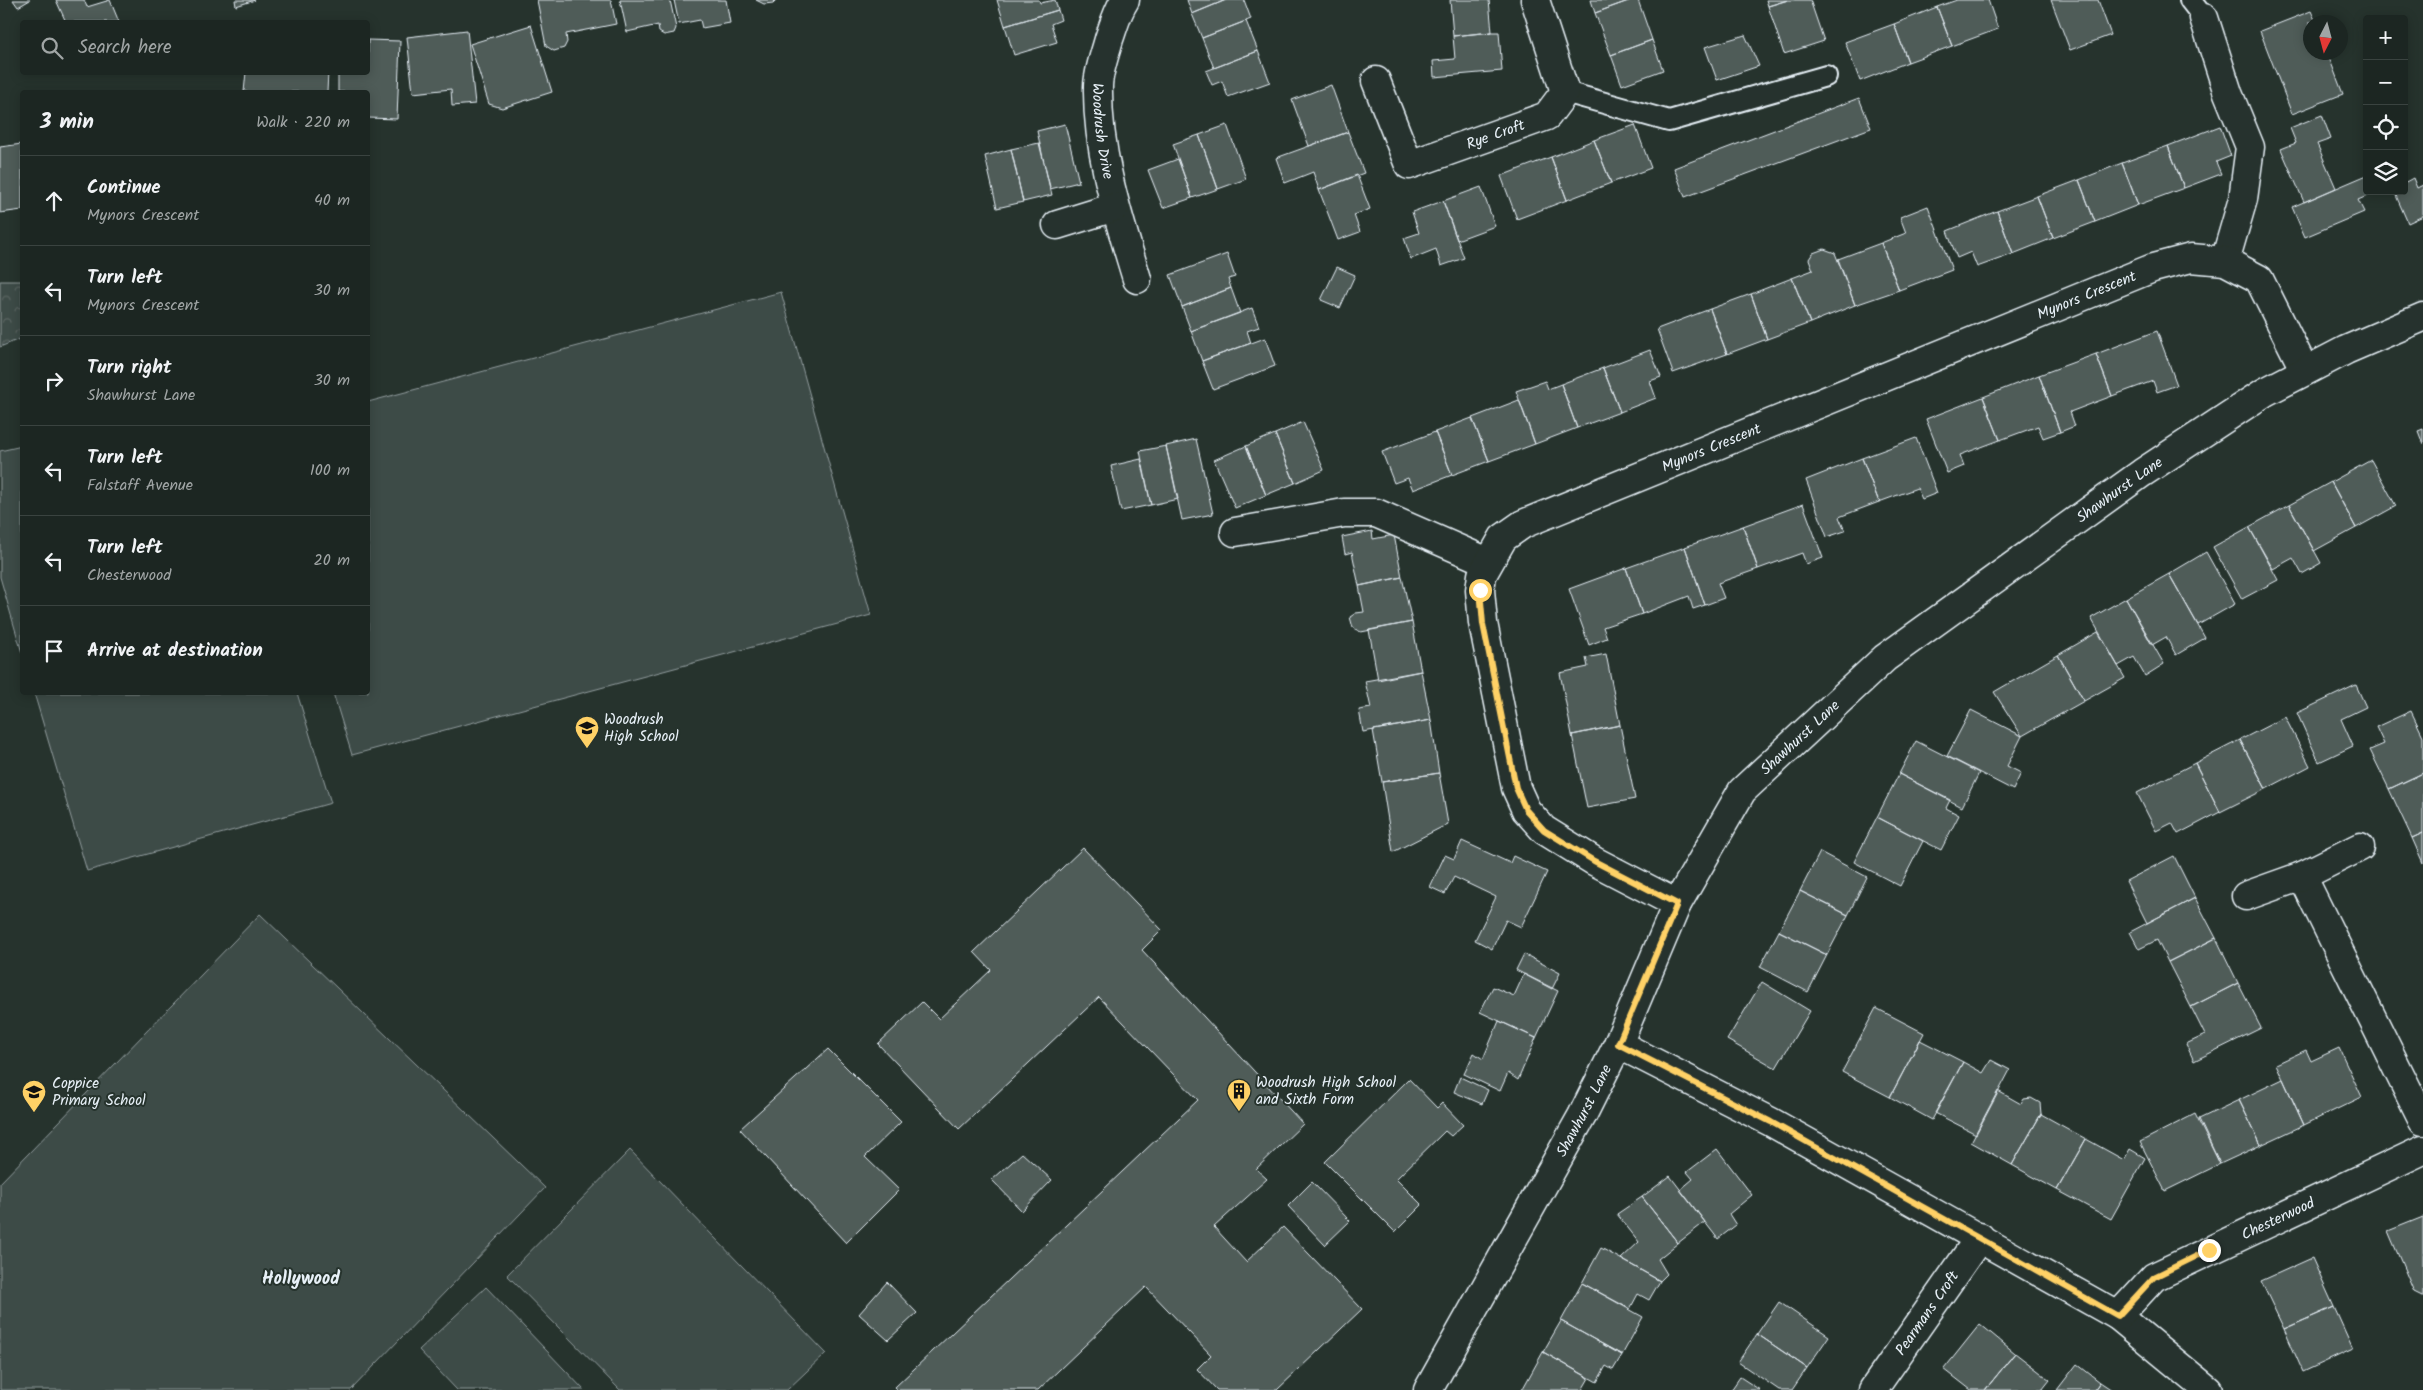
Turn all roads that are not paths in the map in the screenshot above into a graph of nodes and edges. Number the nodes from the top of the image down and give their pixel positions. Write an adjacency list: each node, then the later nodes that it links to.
1 (1125, 0): 7 (street, Woodrush Drive)
2 (1536, 0): 6 (street)
3 (2197, 9): 9 (street)
4 (1826, 76): 6 (lane)
5 (1376, 81): 6 (street, Rye Croft)
6 (1565, 92)
7 (1115, 207): 8 (street); 10 (street, Woodrush Drive)
8 (1057, 225)
9 (2225, 262): 12 (street, Mynors Crescent); 14 (street, Mynors Crescent)
10 (1137, 279)
11 (2423, 317): 12 (street, Shawhurst Lane)
12 (2305, 371): 18 (street, Shawhurst Lane)
13 (1235, 532): 14 (street)
14 (1488, 562): 18 (street, Mynors Crescent)
15 (2360, 847): 16 (street)
16 (2302, 876): 17 (street); 20 (street)
17 (2246, 896)
18 (1677, 904): 19 (street, Shawhurst Lane)
19 (1618, 1044): 22 (street); 24 (street, Shawhurst Lane)
20 (2423, 1121)
21 (2423, 1150): 23 (street, Chesterwood)
22 (1980, 1237): 23 (street); 25 (street, Pearmans Croft)
23 (2118, 1316): 26 (street)
24 (1428, 1390)
25 (1873, 1390)
26 (2208, 1390)

